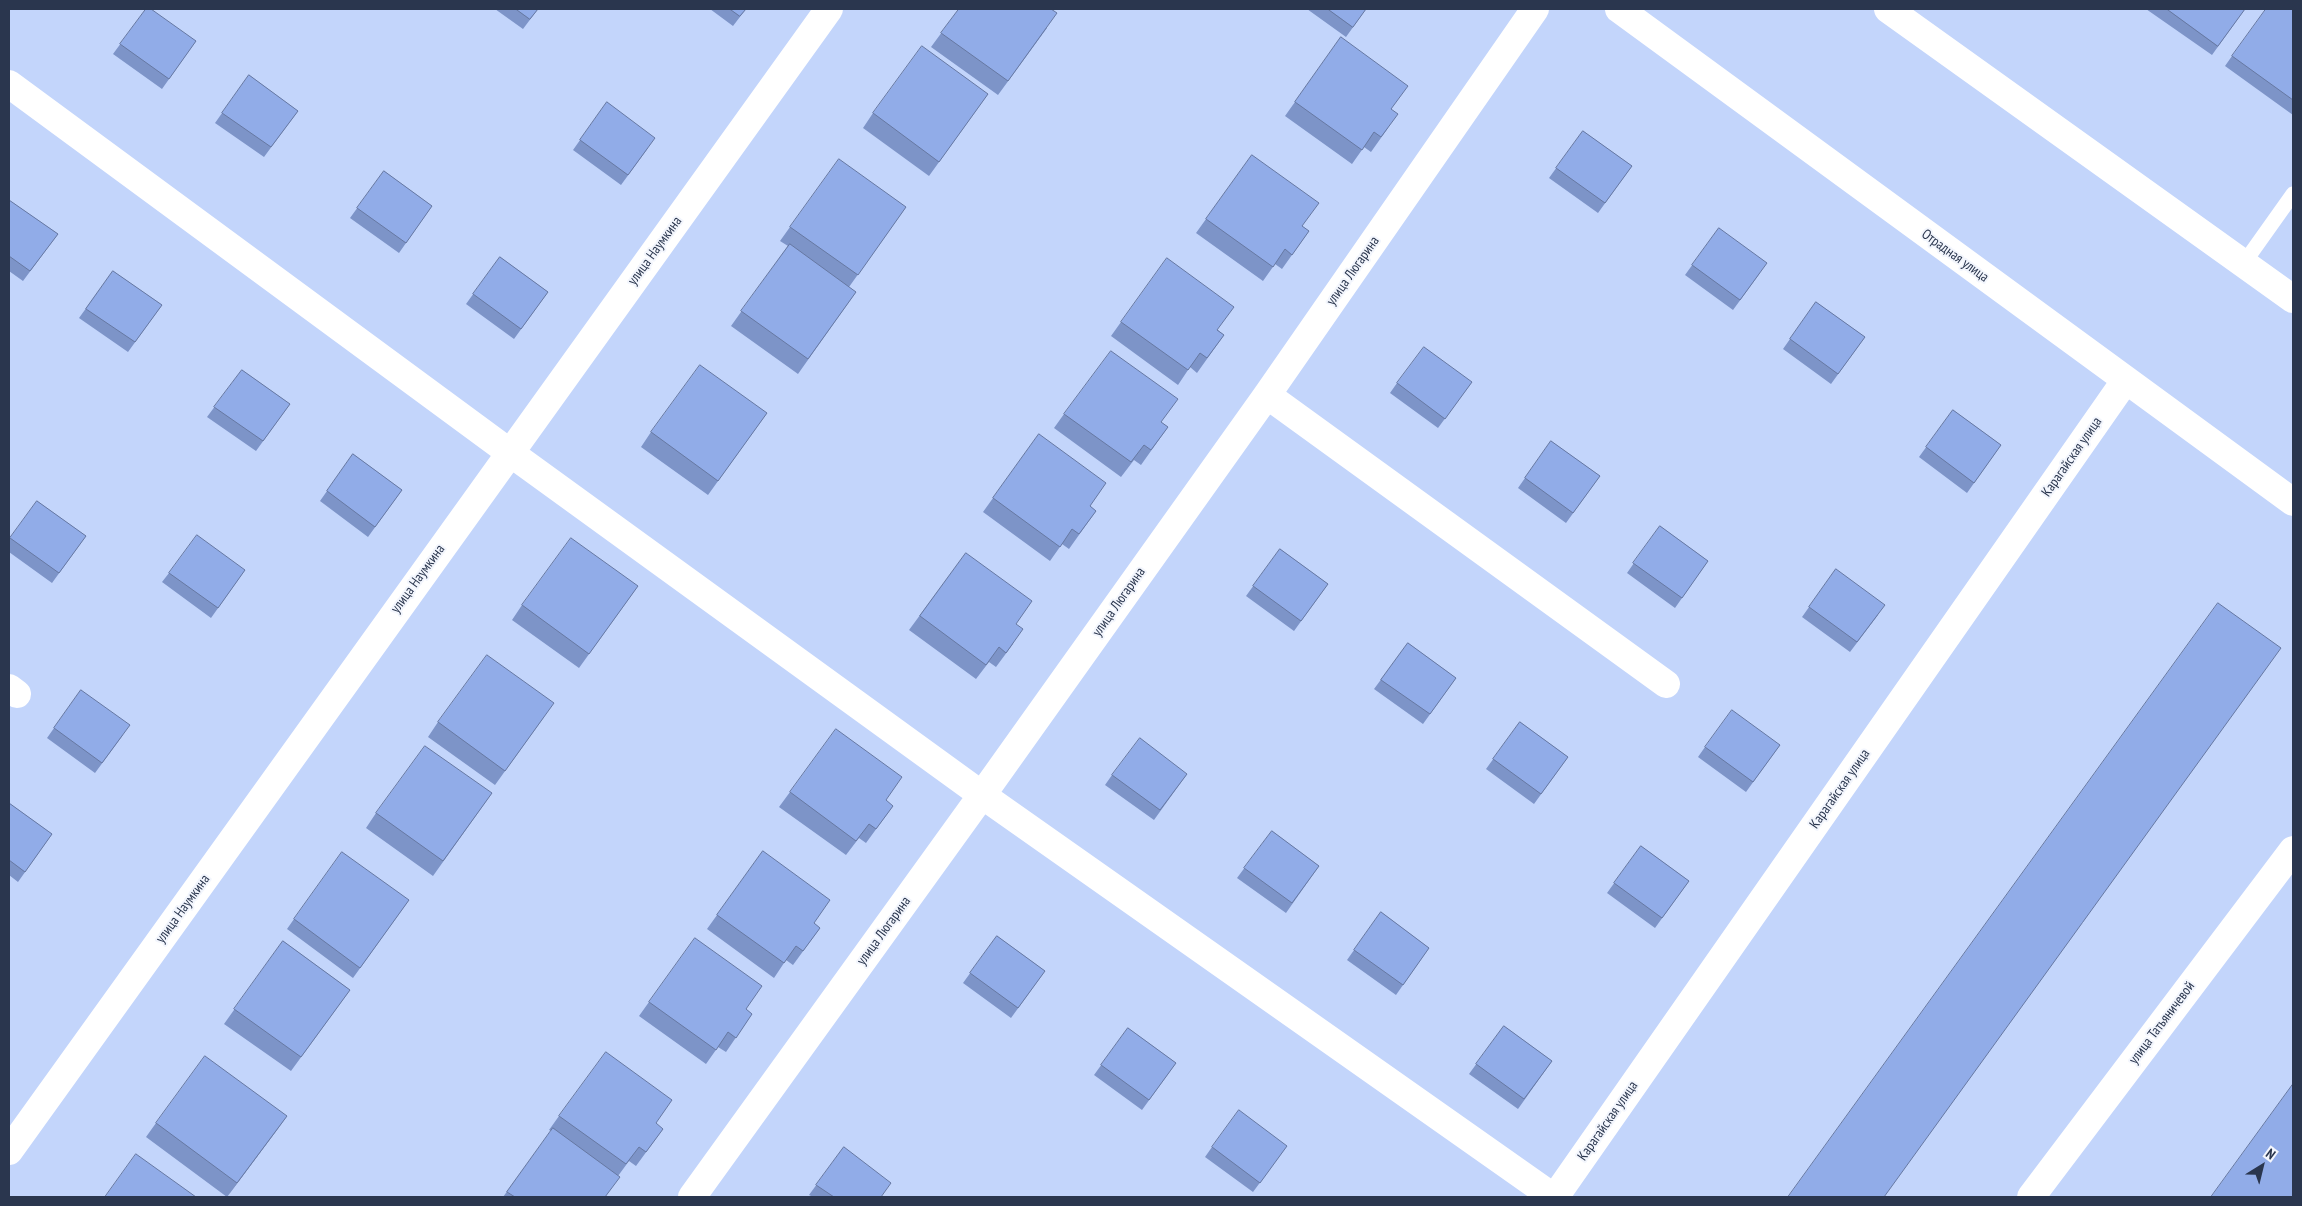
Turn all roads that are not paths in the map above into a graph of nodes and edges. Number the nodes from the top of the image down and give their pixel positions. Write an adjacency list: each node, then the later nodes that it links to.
1 (829, 9): 11 (street, улица Наумкина)
2 (1535, 9): 10 (street, улица Люгарина)
3 (1619, 9): 9 (street, Отрадная улица)
4 (1888, 9): 7 (street)
5 (9, 84): 11 (street)
6 (2293, 194): 7 (lane)
7 (2244, 263): 8 (street)
8 (2293, 300)
9 (2125, 381): 12 (street, Отрадная улица); 18 (street, Карагайская улица)
10 (1267, 394): 13 (street); 14 (street, улица Люгарина)
11 (509, 452): 14 (street); 16 (street, улица Наумкина)
12 (2293, 502)
13 (1666, 684)
14 (982, 795): 17 (street, улица Люгарина); 18 (street)
15 (2293, 850): 19 (street, улица Татьяничевой)
16 (9, 1151)
17 (698, 1195)
18 (1554, 1197)
19 (2031, 1197)

